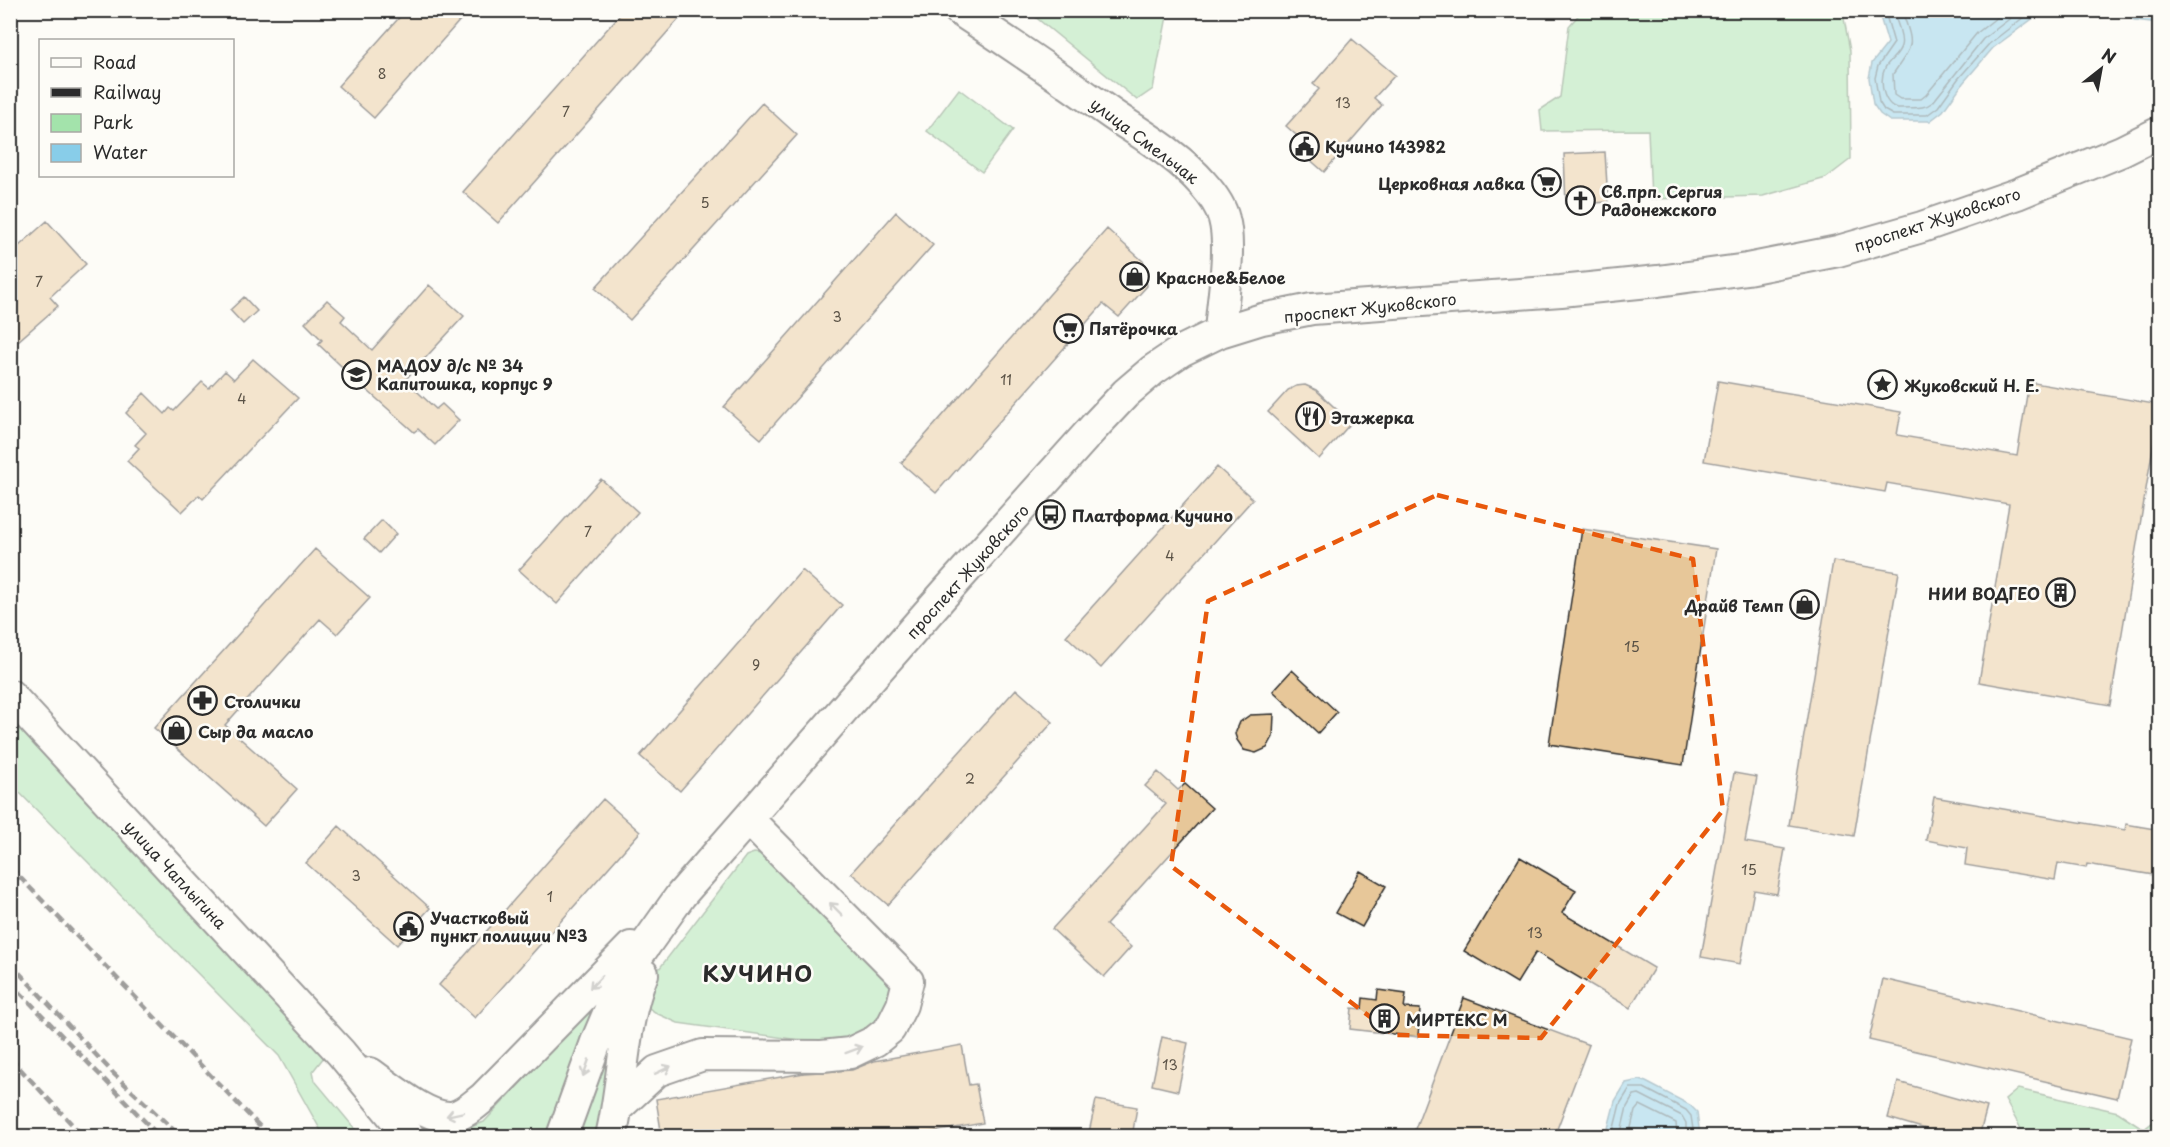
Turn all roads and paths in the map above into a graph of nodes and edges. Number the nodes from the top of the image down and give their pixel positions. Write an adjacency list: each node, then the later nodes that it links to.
1 (959, 10): 3 (main road, улица Смельчак)
2 (2160, 132): 3 (main road, проспект Жуковского)
3 (1220, 332): 5 (main road, проспект Жуковского)
4 (10, 695): 8 (main road, улица Чаплыгина)
5 (748, 819): 6 (main road, проспект Жуковского); 9 (main road, one-way to 5)
6 (713, 858): 7 (main road, проспект Жуковского); 9 (main road, проспект Жуковского)
7 (681, 895): 8 (main road, улица Чаплыгина, one-way to 8); 11 (main road, проспект Жуковского, one-way to 11)
8 (341, 1053): 10 (main road, улица Чаплыгина)
9 (618, 1107): 12 (main road, проспект Жуковского)
10 (409, 1137)
11 (562, 1137)
12 (611, 1137)

